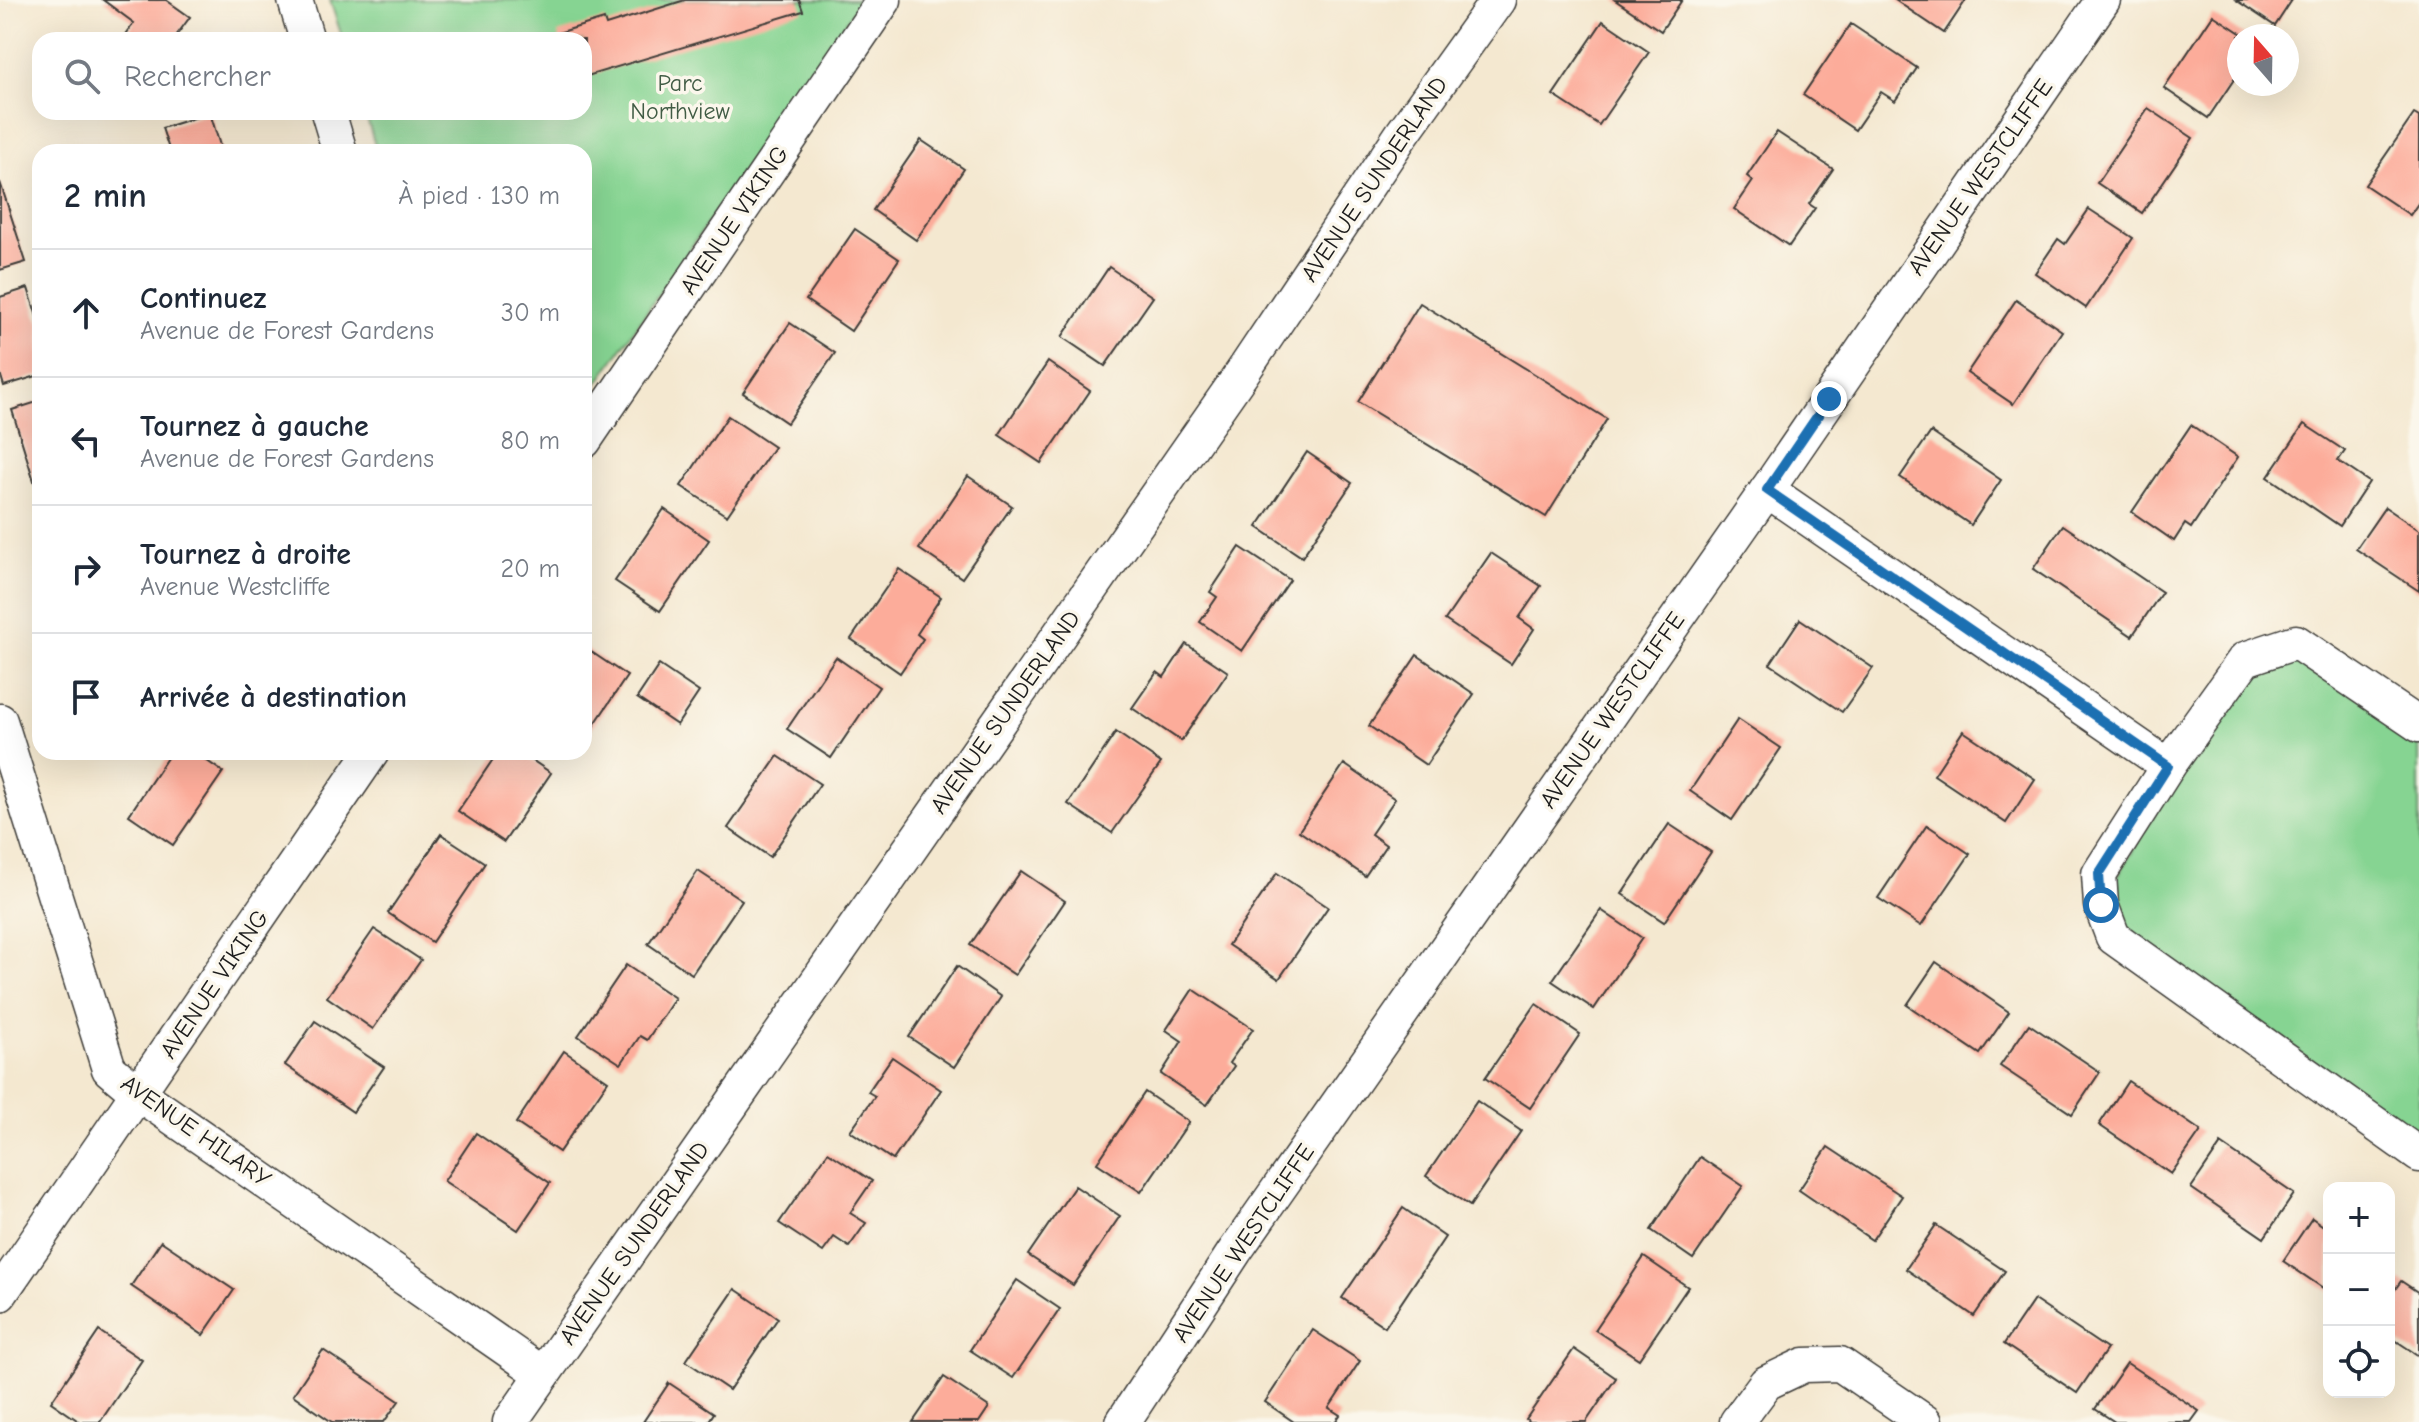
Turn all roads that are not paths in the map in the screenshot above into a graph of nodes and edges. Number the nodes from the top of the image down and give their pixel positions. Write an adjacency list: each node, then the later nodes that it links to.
1 (295, 0): 5 (street)
2 (884, 0): 8 (street, AVENUE VIKING)
3 (1498, 0): 17 (street, AVENUE SUNDERLAND)
4 (2103, 0): 9 (street, AVENUE WESTCLIFFE)
5 (305, 32)
6 (330, 120): 7 (street)
7 (338, 144)
8 (592, 429)
9 (1767, 490): 13 (street); 19 (street, AVENUE WESTCLIFFE)
10 (0, 721): 14 (street, AVENUE HILARY)
11 (2419, 725): 13 (street)
12 (367, 760): 14 (street, AVENUE VIKING)
13 (2168, 766): 15 (street)
14 (139, 1094): 16 (street, AVENUE VIKING); 17 (street, AVENUE HILARY)
15 (2419, 1155)
16 (0, 1294)
17 (543, 1374): 18 (street, AVENUE SUNDERLAND)
18 (510, 1422)
19 (1123, 1422)
20 (1737, 1422): 21 (street)
21 (1925, 1422)

